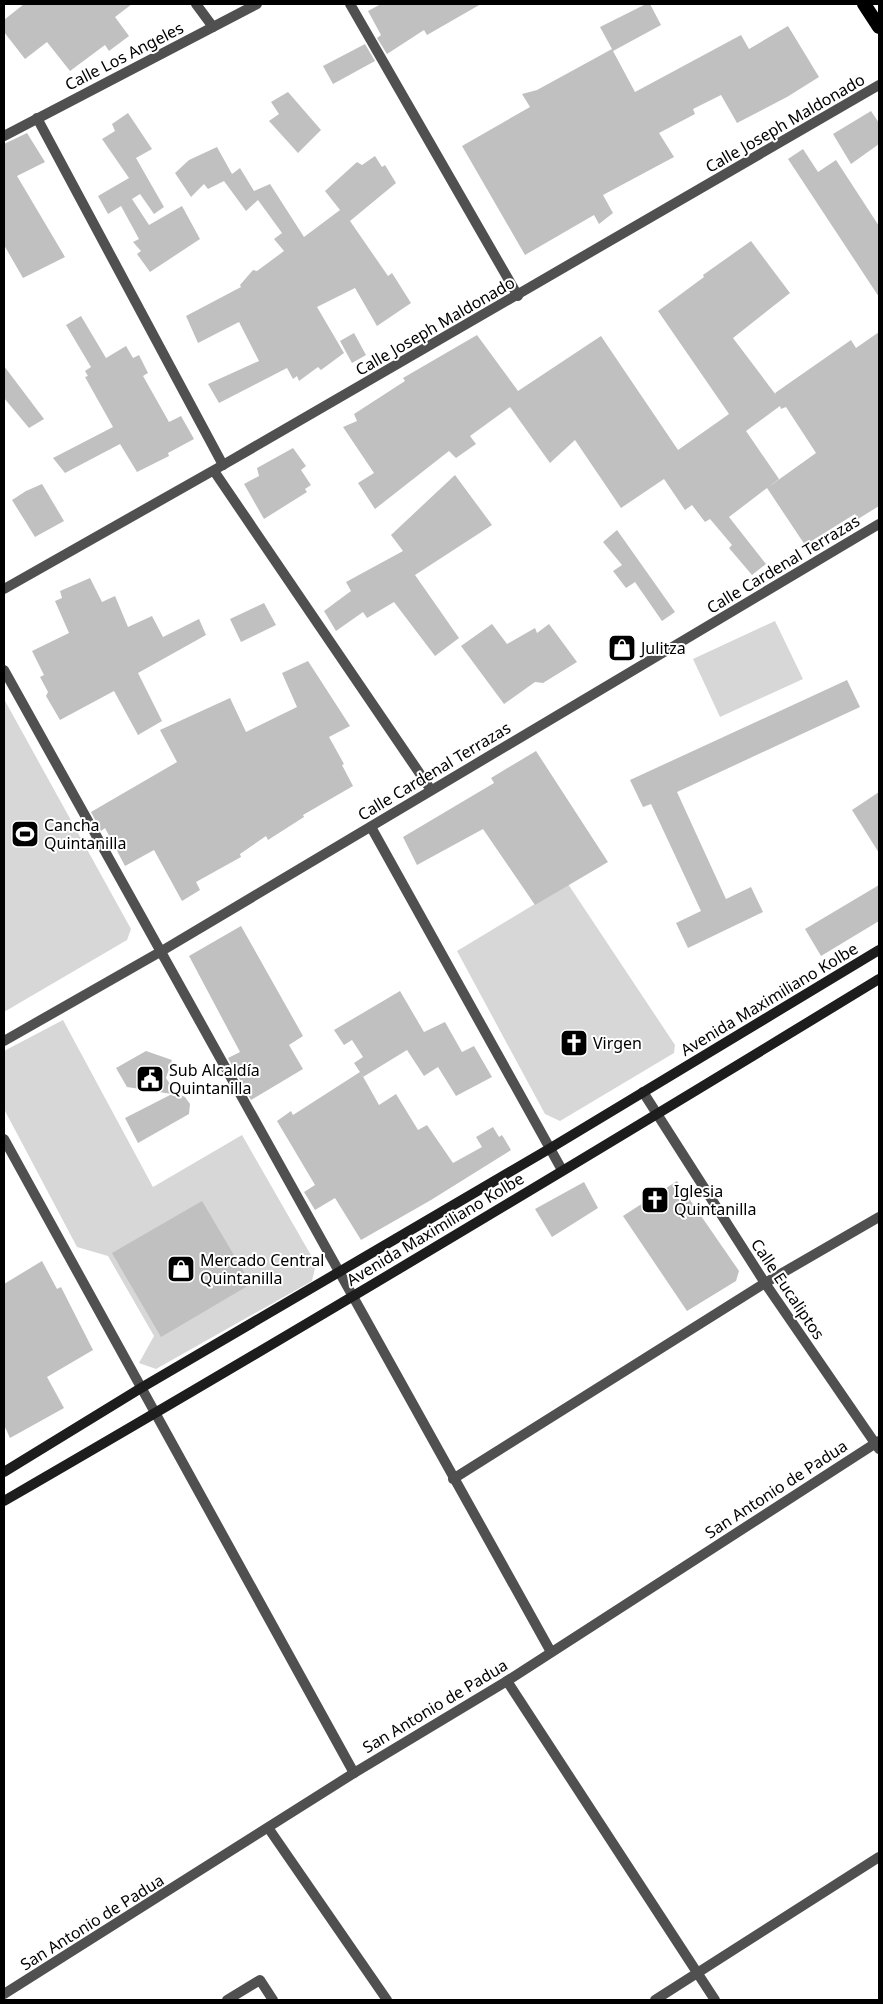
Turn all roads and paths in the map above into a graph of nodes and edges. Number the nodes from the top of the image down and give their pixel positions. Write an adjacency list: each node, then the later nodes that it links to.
1 (196, 4): 5 (street)
2 (257, 4): 5 (street, Calle Los Angeles)
3 (350, 4): 10 (street)
4 (864, 4): 6 (highway)
5 (213, 27): 8 (street, Calle Los Angeles)
6 (879, 27)
7 (879, 85): 10 (street, Calle Joseph Maldonado)
8 (37, 118): 9 (street, Calle Los Angeles); 11 (street)
9 (4, 136)
10 (518, 296): 11 (street, Calle Joseph Maldonado)
11 (223, 465): 12 (street, Calle Joseph Maldonado)
12 (214, 471): 14 (street, Calle Joseph Maldonado); 16 (street)
13 (879, 524): 16 (street, Calle Cardenal Terrazas)
14 (4, 589)
15 (4, 670): 19 (street)
16 (431, 790): 17 (street, Calle Cardenal Terrazas)
17 (371, 827): 19 (street, Calle Cardenal Terrazas); 25 (street)
18 (879, 950): 22 (main road, Avenida Maximiliano Kolbe)
19 (160, 952): 21 (street, Calle Cardenal Terrazas); 28 (street)
20 (879, 979): 23 (main road, Avenida Maximiliano Kolbe)
21 (4, 1041)
22 (643, 1092): 23 (street, Calle Eucaliptos); 25 (main road, Avenida Maximiliano Kolbe)
23 (657, 1115): 26 (main road, Avenida Maximiliano Kolbe); 29 (street, Calle Eucaliptos)
24 (4, 1139): 31 (street)
25 (549, 1149): 26 (street); 28 (main road, Avenida Maximiliano Kolbe)
26 (562, 1170): 30 (main road, Avenida Maximiliano Kolbe)
27 (879, 1217): 29 (street)
28 (338, 1273): 30 (street); 31 (main road, Avenida Maximiliano Kolbe)
29 (765, 1283): 33 (street, Calle Eucaliptos); 35 (street)
30 (351, 1296): 32 (main road, Avenida Maximiliano Kolbe); 35 (street)
31 (141, 1388): 32 (street); 34 (main road, Avenida Maximiliano Kolbe)
32 (155, 1414): 36 (main road, Avenida Maximiliano Kolbe); 39 (street)
33 (878, 1444): 37 (street, San Antonio de Padua)
34 (4, 1472)
35 (454, 1479): 37 (street)
36 (4, 1501)
37 (551, 1652): 38 (street, San Antonio de Padua)
38 (507, 1681): 39 (street, San Antonio de Padua); 42 (street)
39 (354, 1773): 40 (street, San Antonio de Padua)
40 (269, 1829): 43 (street, San Antonio de Padua); 46 (street)
41 (879, 1857): 42 (street)
42 (698, 1973): 47 (street); 48 (street)
43 (4, 1994)
44 (227, 2000): 45 (street)
45 (273, 2000)
46 (387, 2000)
47 (655, 2000)
48 (715, 2000)

